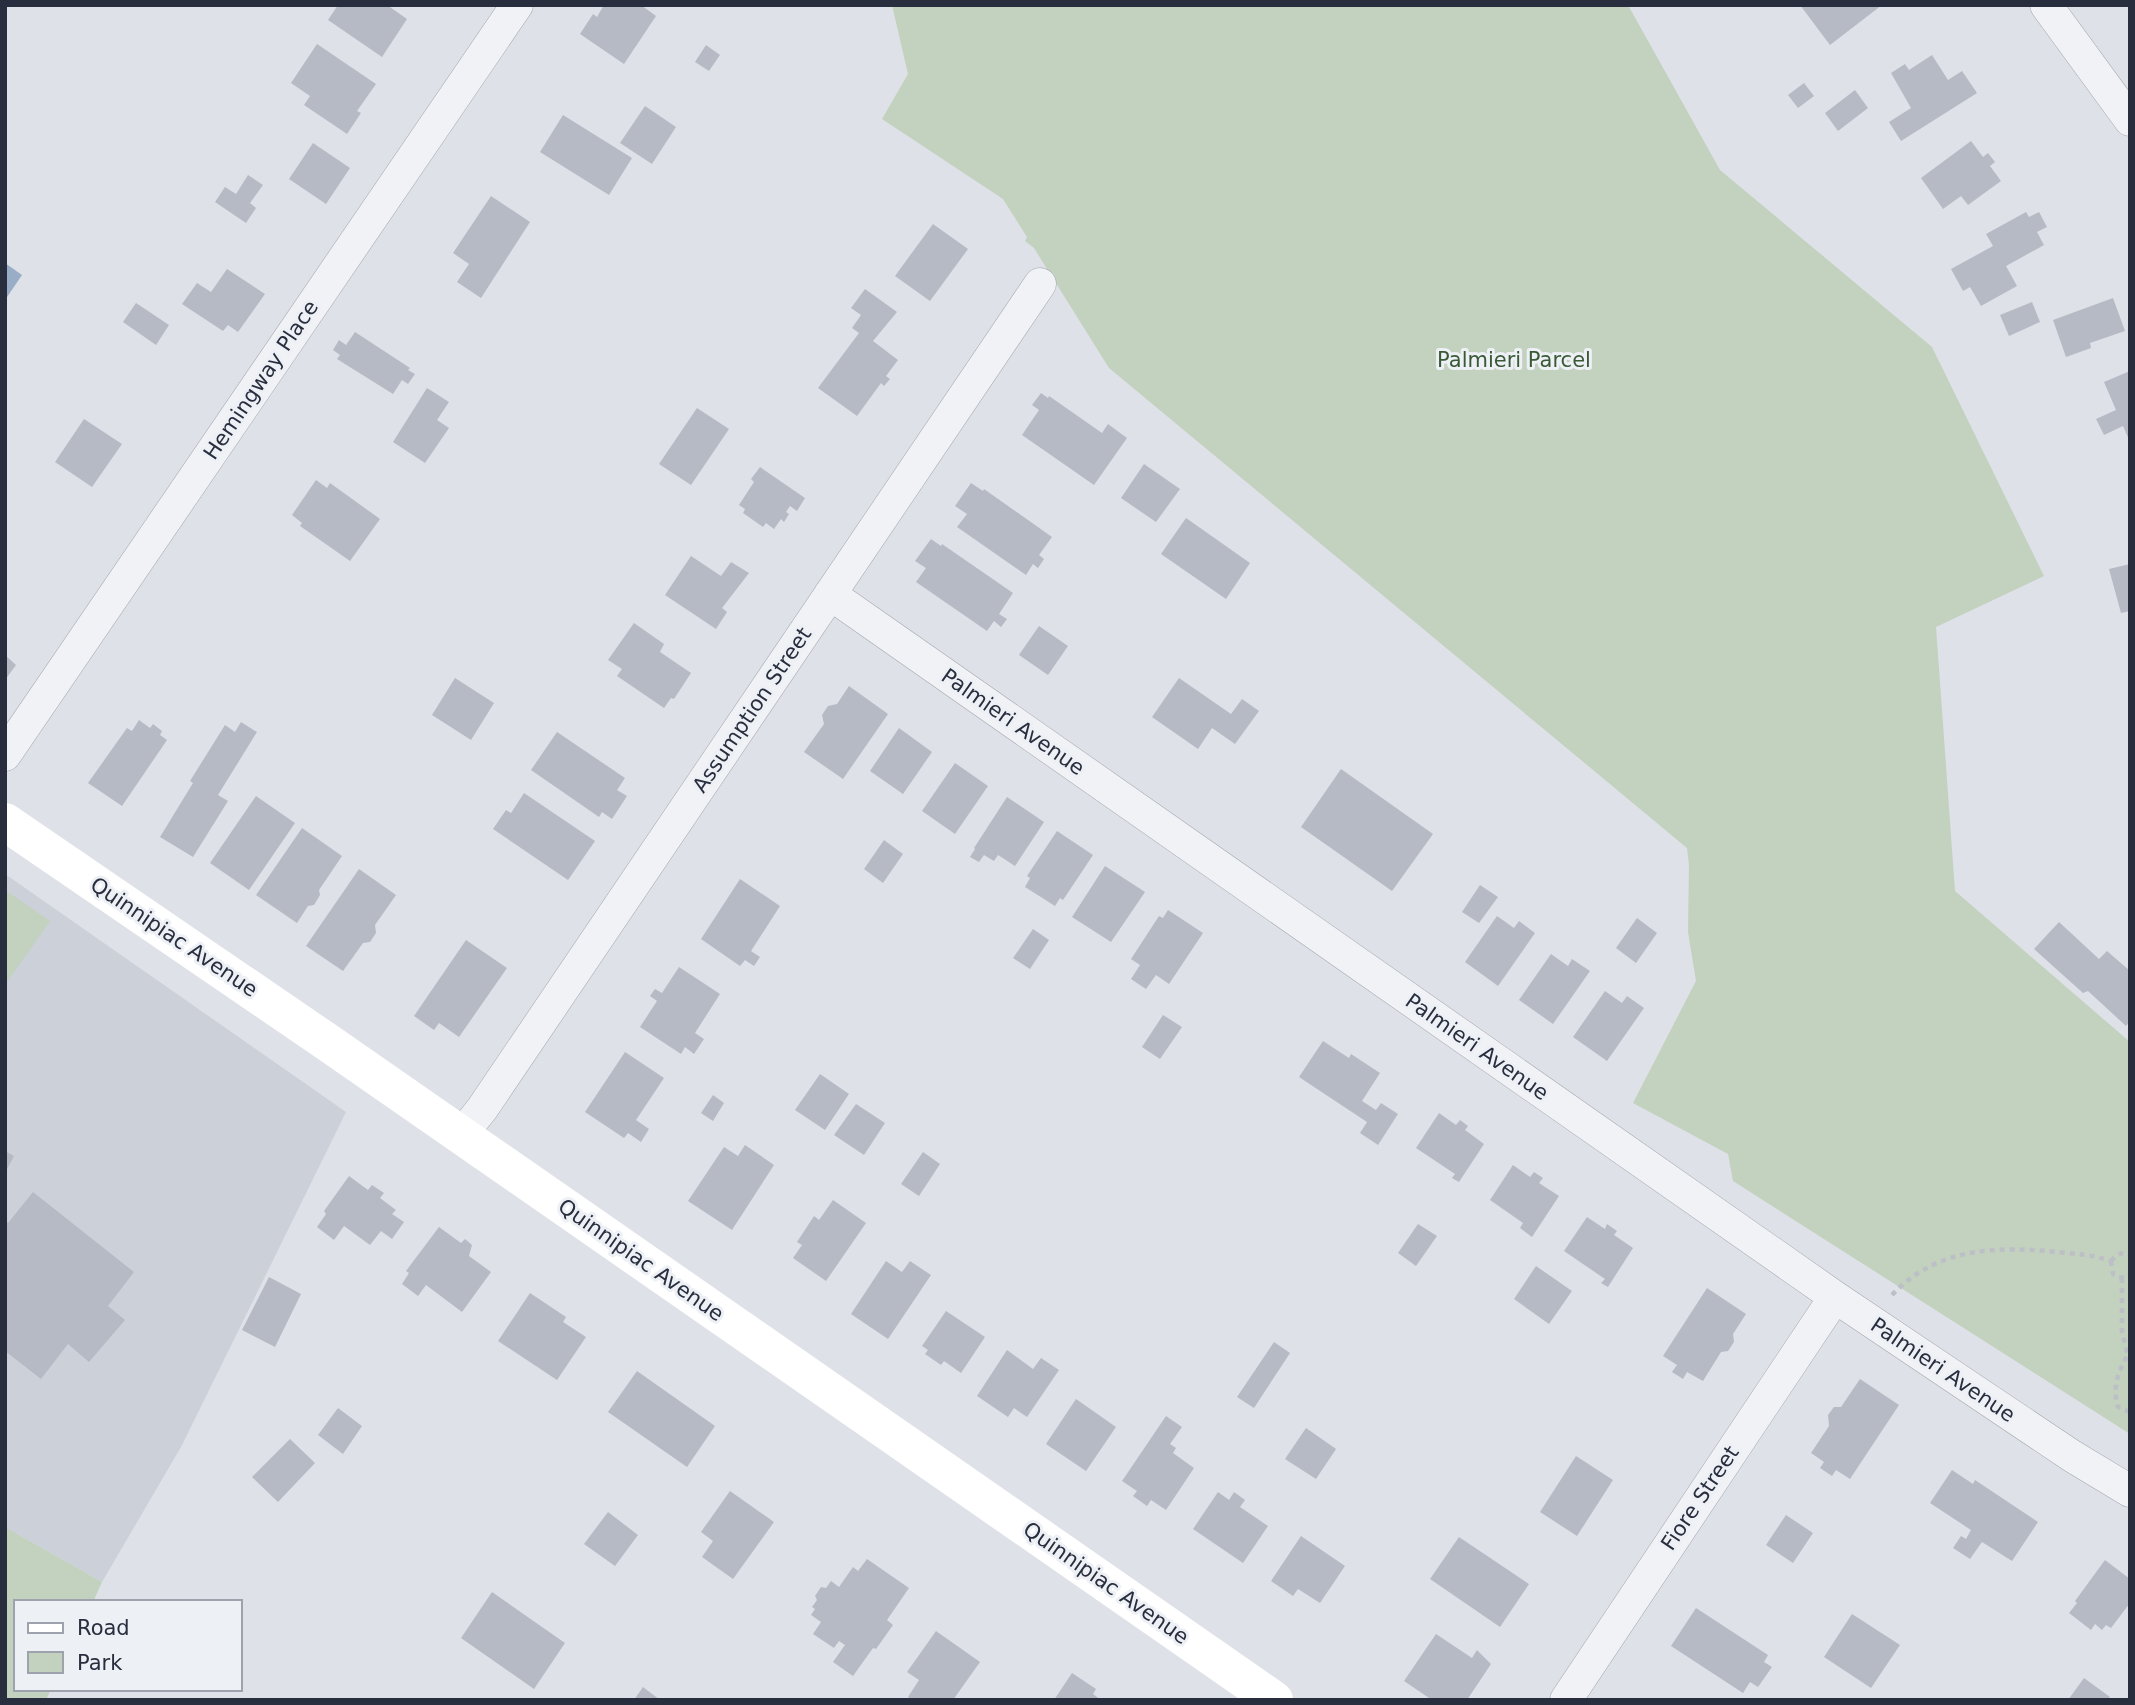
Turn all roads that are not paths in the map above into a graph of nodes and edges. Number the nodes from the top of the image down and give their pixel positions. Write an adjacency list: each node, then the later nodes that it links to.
1 (517, 5): 6 (street, Hemingway Place)
2 (2046, 5): 3 (street)
3 (2130, 120)
4 (1040, 284): 5 (street, Assumption Street)
5 (830, 594): 8 (street, Assumption Street); 9 (street, Palmieri Avenue)
6 (5, 755)
7 (5, 822): 8 (main road, Quinnipiac Avenue)
8 (461, 1135): 11 (main road, Quinnipiac Avenue)
9 (1835, 1297): 10 (street, Palmieri Avenue); 12 (street, Fiore Street)
10 (2130, 1491)
11 (1274, 1700)
12 (1566, 1700)

